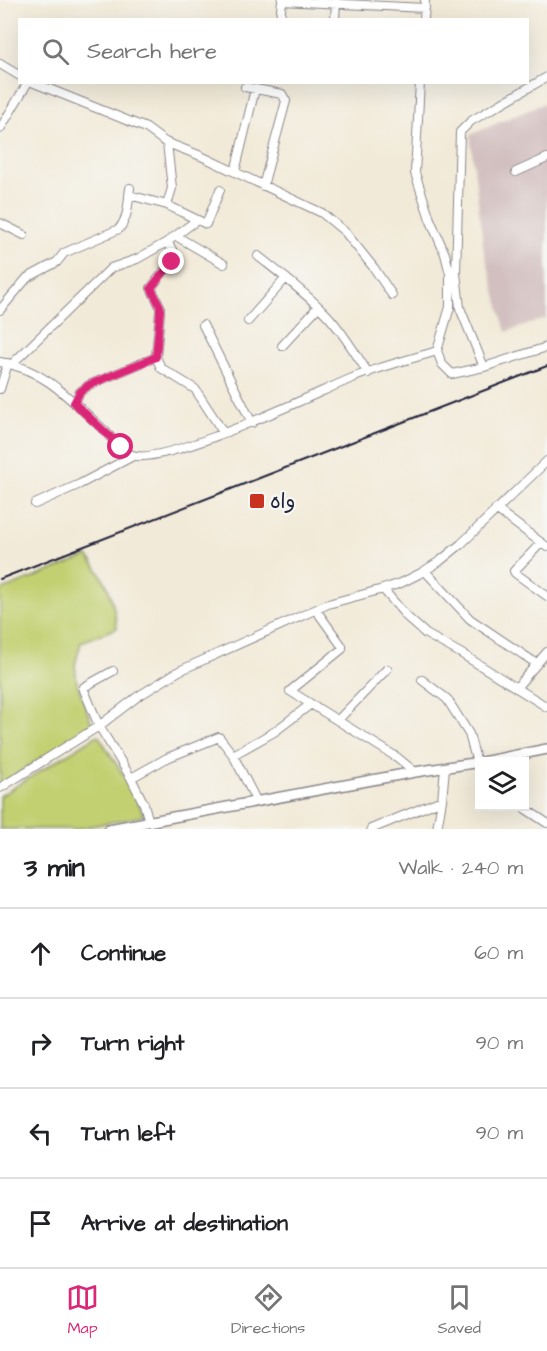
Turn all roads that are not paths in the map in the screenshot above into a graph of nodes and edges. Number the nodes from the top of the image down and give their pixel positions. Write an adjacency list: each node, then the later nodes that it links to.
1 (282, 1): 2 (street); 4 (street)
2 (336, 2): 3 (street); 5 (street)
3 (425, 4)
4 (280, 18)
5 (335, 18)
6 (0, 64): 7 (street)
7 (18, 75)
8 (547, 77): 40 (street)
9 (29, 84): 14 (street)
10 (35, 84): 15 (street)
11 (420, 84): 37 (street)
12 (245, 87): 13 (street)
13 (255, 89): 17 (street); 19 (street)
14 (0, 129)
15 (167, 143): 17 (street); 21 (street)
16 (547, 158): 18 (street)
17 (235, 172): 19 (street)
18 (516, 172)
19 (263, 186): 30 (street)
20 (220, 190): 22 (street)
21 (167, 205): 22 (street); 32 (street)
22 (197, 220): 25 (street)
23 (0, 223): 24 (street)
24 (24, 235)
25 (176, 236): 26 (street); 28 (street)
26 (167, 242): 38 (street); 39 (street)
27 (258, 256): 29 (street)
28 (224, 264)
29 (286, 278): 31 (street); 33 (street)
30 (392, 294)
31 (318, 307): 35 (street); 41 (street)
32 (0, 310)
33 (248, 321)
34 (203, 325): 44 (street)
35 (282, 346)
36 (547, 347): 40 (street)
37 (437, 351): 40 (street); 41 (street)
38 (156, 357): 43 (street); 45 (street)
39 (7, 363): 42 (street); 43 (street)
40 (484, 367)
41 (369, 373): 44 (street)
42 (0, 389)
43 (74, 403): 46 (street)
44 (252, 423): 45 (street)
45 (224, 432): 46 (street)
46 (133, 456): 48 (street)
47 (547, 461): 49 (street)
48 (35, 504)
49 (496, 509): 50 (street); 51 (street)
50 (544, 545): 53 (street)
51 (425, 571): 52 (street); 56 (street)
52 (383, 590): 54 (street); 60 (street)
53 (547, 596)
54 (316, 609): 61 (street); 64 (street)
55 (547, 652): 56 (street)
56 (537, 664): 60 (street)
57 (387, 669): 63 (street)
58 (113, 671): 64 (street)
59 (422, 680): 67 (street)
60 (516, 688): 62 (street)
61 (311, 704): 63 (street); 66 (street)
62 (547, 707)
63 (338, 720): 71 (street)
64 (99, 726): 72 (street); 73 (street)
65 (547, 749): 68 (main road)
66 (232, 755): 72 (street); 75 (street)
67 (478, 757)
68 (506, 757)
69 (475, 763): 70 (main road)
70 (445, 768): 71 (main road); 74 (street)
71 (415, 772): 75 (main road)
72 (131, 778): 77 (street)
73 (0, 788)
74 (442, 800): 79 (street); 81 (street)
75 (257, 802): 77 (main road)
76 (528, 811): 78 (street)
77 (149, 822): 80 (main road)
78 (547, 823)
79 (375, 828)
80 (109, 829)
81 (437, 829)

